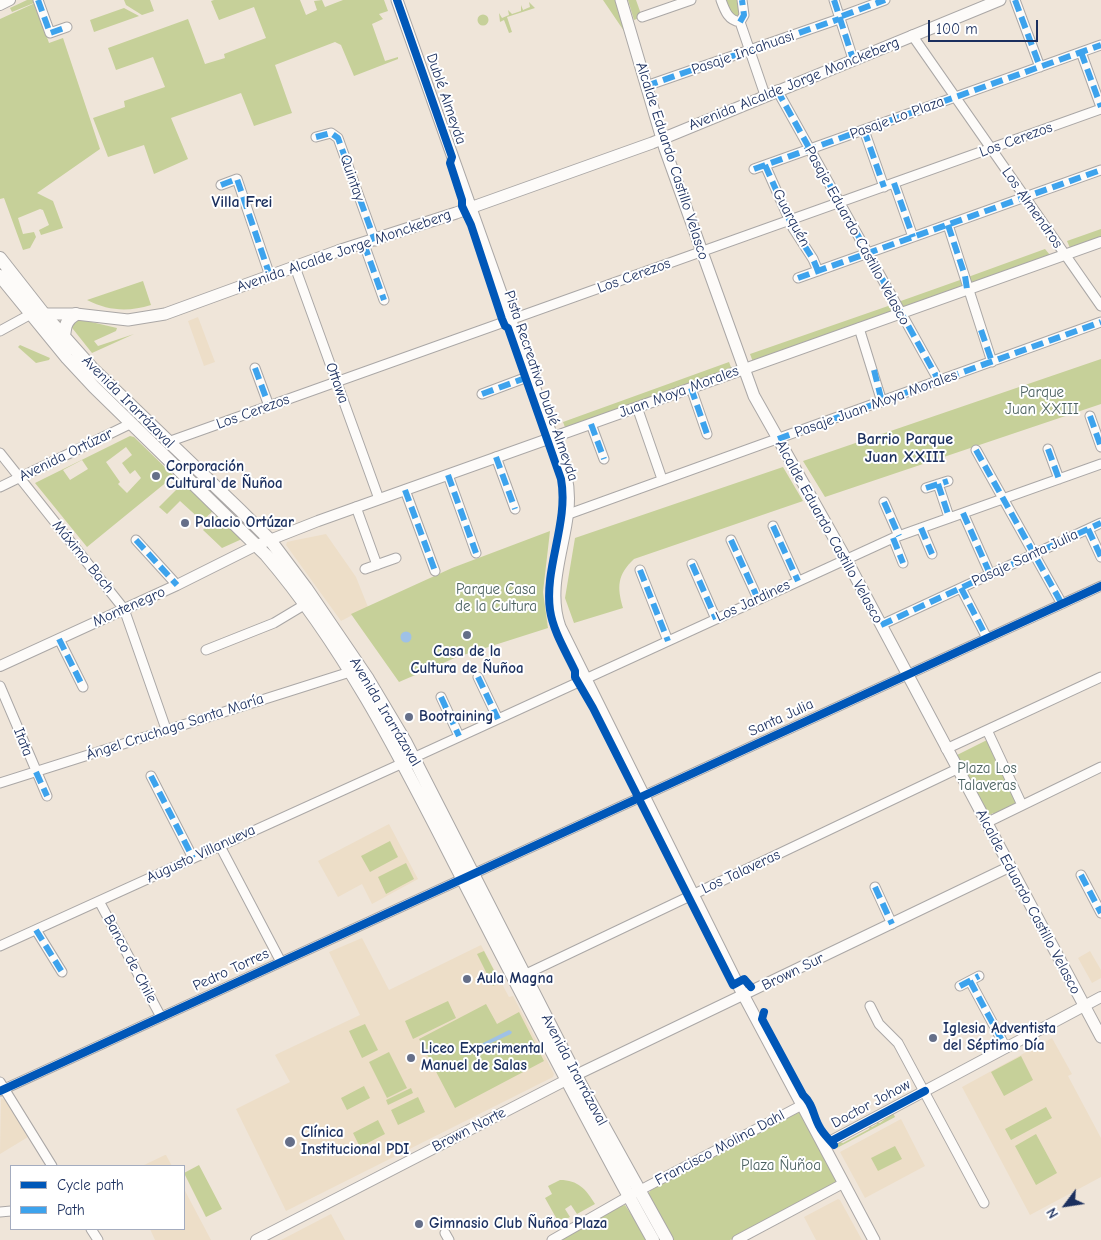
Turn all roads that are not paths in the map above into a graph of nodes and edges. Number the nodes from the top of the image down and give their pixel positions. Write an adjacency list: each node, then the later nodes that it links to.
1 (10, 0): 13 (street)
2 (38, 0): 17 (street)
3 (397, 0): 42 (main road, Dublé Almeyda)
4 (621, 0): 24 (main road, Alcalde Eduardo Castillo Velasco)
5 (692, 0): 15 (street)
6 (721, 0): 16 (street)
7 (742, 0): 16 (street)
8 (834, 0): 14 (street)
9 (885, 0): 14 (street, Pasaje Incahuasi)
10 (1000, 0): 12 (main road, Avenida Alcalde Jorge Monckeberg)
11 (1015, 0): 23 (street)
12 (986, 3): 18 (main road, Avenida Alcalde Jorge Monckeberg)
13 (0, 5)
14 (841, 17): 20 (street, Pasaje Incahuasi); 22 (street)
15 (642, 18)
16 (740, 22): 20 (street)
17 (67, 27)
18 (912, 35): 22 (main road, Avenida Alcalde Jorge Monckeberg); 27 (street, Los Almendros)
19 (1101, 45): 21 (street, Pasaje Lo Plaza)
20 (750, 50): 24 (street, Pasaje Incahuasi); 26 (street)
21 (1081, 52): 23 (street, Pasaje Lo Plaza); 28 (street)
22 (852, 60): 25 (main road, Avenida Alcalde Jorge Monckeberg)
23 (1040, 67): 27 (street, Pasaje Lo Plaza)
24 (646, 86): 31 (main road, Alcalde Eduardo Castillo Velasco)
25 (776, 90): 26 (main road, Avenida Alcalde Jorge Monckeberg); 33 (street, Pasaje Eduardo Castillo Velasco)
26 (765, 95): 31 (main road, Avenida Alcalde Jorge Monckeberg)
27 (955, 97): 29 (street, Pasaje Lo Plaza); 32 (street, Los Almendros)
28 (1101, 108): 32 (street, Los Cerezos)
29 (864, 130): 33 (street, Pasaje Lo Plaza); 39 (street)
30 (316, 137): 46 (street, Quintay)
31 (662, 138): 42 (main road, Avenida Alcalde Jorge Monckeberg); 48 (main road, Alcalde Eduardo Castillo Velasco)
32 (991, 148): 37 (street, Los Cerezos); 40 (street, Los Almendros)
33 (809, 150): 34 (street, Pasaje Lo Plaza); 41 (street, Pasaje Eduardo Castillo Velasco)
34 (765, 166): 35 (street, Pasaje Lo Plaza); 43 (street, Guarquén)
35 (754, 170)
36 (1101, 170): 40 (street)
37 (894, 183): 39 (street, Los Cerezos); 45 (street)
38 (221, 185): 55 (street)
39 (884, 187): 41 (street, Los Cerezos)
40 (1025, 198): 44 (street); 50 (street, Los Almendros)
41 (839, 203): 43 (street, Los Cerezos); 49 (street, Pasaje Eduardo Castillo Velasco)
42 (470, 208): 46 (main road, Avenida Alcalde Jorge Monckeberg); 64 (main road, Dublé Almeyda)
43 (790, 220): 48 (street, Los Cerezos); 53 (street, Guarquén)
44 (948, 225): 45 (street); 57 (street)
45 (913, 237): 49 (street)
46 (369, 242): 52 (main road, Avenida Alcalde Jorge Monckeberg); 58 (street)
47 (1101, 242): 50 (street, Juan Moya Morales)
48 (701, 252): 64 (street, Los Cerezos); 71 (main road, Alcalde Eduardo Castillo Velasco)
49 (866, 254): 53 (street); 63 (street, Pasaje Eduardo Castillo Velasco)
50 (1065, 255): 57 (street, Juan Moya Morales); 59 (street, Los Almendros)
51 (0, 258): 61 (main road, Avenida Irarrázaval)
52 (295, 267): 55 (main road, Avenida Alcalde Jorge Monckeberg); 73 (street, Ottawa)
53 (818, 271): 56 (street)
54 (0, 276): 60 (main road, Avenida Irarrázaval)
55 (270, 276): 62 (main road, Avenida Alcalde Jorge Monckeberg)
56 (798, 278)
57 (967, 289): 63 (street, Juan Moya Morales); 69 (street)
58 (384, 300)
59 (1101, 306)
60 (31, 314): 61 (main road, Avenida Alcalde Jorge Monckeberg); 67 (street); 81 (main road, Avenida Irarrázaval)
61 (44, 314): 62 (main road, Avenida Alcalde Jorge Monckeberg); 68 (main road, Avenida Irarrázaval)
62 (76, 314): 68 (main road)
63 (900, 314): 66 (street, Juan Moya Morales); 74 (street, Pasaje Eduardo Castillo Velasco)
64 (510, 320): 72 (main road, Dublé Almeyda); 73 (street, Los Cerezos)
65 (1101, 322): 69 (street, Pasaje Juan Moya Morales)
66 (859, 328): 71 (street, Juan Moya Morales); 77 (street)
67 (0, 331)
68 (64, 337): 86 (main road, Avenida Irarrázaval)
69 (992, 362): 74 (street, Pasaje Juan Moya Morales)
70 (255, 368): 78 (street)
71 (744, 369): 75 (street, Juan Moya Morales); 85 (main road, Alcalde Eduardo Castillo Velasco)
72 (530, 376): 76 (street); 84 (main road, Dublé Almeyda)
73 (337, 382): 78 (street, Los Cerezos); 103 (street, Ottawa)
74 (939, 382): 77 (street, Pasaje Juan Moya Morales)
75 (691, 388): 79 (street, Juan Moya Morales); 83 (street)
76 (482, 394)
77 (882, 402): 85 (street, Pasaje Juan Moya Morales)
78 (269, 406): 86 (street, Los Cerezos)
79 (637, 407): 82 (street, Juan Moya Morales); 96 (street)
80 (1090, 416): 87 (street)
81 (132, 423): 95 (street, Avenida Ortúzar); 119 (main road, Avenida Irarrázaval)
82 (591, 424): 84 (street, Juan Moya Morales); 92 (street)
83 (707, 434)
84 (553, 437): 91 (street, Juan Moya Morales); 109 (main road, Dublé Almeyda)
85 (778, 439): 96 (street, Pasaje Juan Moya Morales); 125 (main road, Alcalde Eduardo Castillo Velasco)
86 (168, 442): 117 (main road, Avenida Irarrázaval)
87 (1101, 448)
88 (1048, 449): 97 (street)
89 (976, 450): 104 (street)
90 (0, 453): 95 (street, Máximo Bach)
91 (496, 457): 94 (street, Juan Moya Morales); 107 (street)
92 (604, 460)
93 (1101, 464): 97 (street, Los Jardines)
94 (448, 475): 102 (street, Juan Moya Morales); 120 (street)
95 (20, 478): 100 (street, Avenida Ortúzar); 140 (street, Máximo Bach)
96 (662, 479): 109 (street, Pasaje Juan Moya Morales)
97 (1059, 479): 104 (street, Los Jardines)
98 (948, 481): 99 (street)
99 (938, 484): 101 (street); 110 (street)
100 (0, 487)
101 (926, 488)
102 (405, 490): 103 (street, Juan Moya Morales); 130 (street)
103 (379, 499): 106 (street, Juan Moya Morales)
104 (1003, 499): 108 (street, Los Jardines); 122 (street)
105 (875, 505): 115 (street)
106 (356, 507): 117 (street, Juan Moya Morales); 128 (street)
107 (515, 509)
108 (962, 512): 110 (street, Los Jardines); 132 (street)
109 (566, 515): 153 (main road, Dublé Almeyda)
110 (949, 518): 113 (street, Los Jardines)
111 (1101, 523): 114 (street, Pasaje Santa Julia)
112 (773, 526): 133 (street)
113 (921, 528): 115 (street, Los Jardines); 121 (street)
114 (1088, 529): 122 (street, Pasaje Santa Julia); 123 (street, Pasaje Santa Julia)
115 (896, 537): 125 (street, Los Jardines); 127 (street)
116 (136, 540): 134 (street)
117 (270, 540): 119 (street, Juan Moya Morales); 152 (main road, Avenida Irarrázaval)
118 (731, 540): 137 (street)
119 (257, 545): 134 (street, Montenegro); 139 (main road, Avenida Irarrázaval)
120 (476, 553)
121 (932, 554)
122 (1034, 554): 132 (street, Pasaje Santa Julia); 138 (street)
123 (1101, 557)
124 (396, 558): 128 (street)
125 (846, 559): 133 (street, Los Jardines); 142 (main road, Alcalde Eduardo Castillo Velasco)
126 (692, 564): 141 (street)
127 (902, 564)
128 (377, 565): 129 (street)
129 (365, 569)
130 (434, 570)
131 (640, 570): 145 (street)
132 (990, 574): 136 (street, Pasaje Santa Julia)
133 (798, 581): 137 (street, Los Jardines)
134 (176, 585): 140 (street, Montenegro)
135 (1101, 586): 138 (street, Santa Julia)
136 (961, 588): 142 (street, Pasaje Santa Julia); 143 (street, Pasaje Santa Julia)
137 (758, 599): 141 (street, Los Jardines)
138 (1062, 604): 143 (street, Santa Julia)
139 (304, 605): 146 (street); 148 (main road, Avenida Irarrázaval)
140 (124, 609): 144 (street, Montenegro); 158 (street, Máximo Bach)
141 (716, 619): 145 (street, Los Jardines)
142 (881, 625): 149 (main road, Alcalde Eduardo Castillo Velasco)
143 (987, 638): 149 (street, Santa Julia)
144 (59, 639): 147 (street, Montenegro); 155 (street)
145 (668, 641): 153 (street, Los Jardines)
146 (206, 650)
147 (0, 666)
148 (350, 672): 152 (main road); 158 (street, Ángel Cruchaga Santa María); 162 (main road, Avenida Irarrázaval)
149 (907, 675): 161 (main road, Alcalde Eduardo Castillo Velasco); 169 (street, Santa Julia)
150 (478, 677): 157 (street)
151 (1101, 678): 159 (street)
152 (368, 679): 162 (main road, Avenida Irarrázaval)
153 (584, 679): 157 (street, Los Jardines); 169 (main road, Dublé Almeyda)
154 (0, 686): 165 (street, Itata)
155 (83, 687)
156 (441, 697): 160 (street)
157 (498, 719): 160 (street, Los Jardines)
158 (166, 729): 165 (street, Ángel Cruchaga Santa María)
159 (987, 730): 161 (street); 170 (street)
160 (459, 736): 162 (street, Los Jardines)
161 (946, 749): 164 (main road, Alcalde Eduardo Castillo Velasco)
162 (408, 760): 172 (street, Augusto Villanueva); 175 (main road, Avenida Irarrázaval)
163 (1101, 768): 170 (street)
164 (957, 769): 171 (main road, Alcalde Eduardo Castillo Velasco); 178 (street, Los Talaveras)
165 (36, 772): 167 (street, Ángel Cruchaga Santa María); 168 (street, Itata)
166 (150, 776): 173 (street)
167 (0, 783)
168 (47, 796)
169 (644, 796): 175 (street, Santa Julia); 178 (main road, Dublé Almeyda)
170 (1022, 804): 171 (street)
171 (986, 823): 174 (main road, Alcalde Eduardo Castillo Velasco)
172 (220, 846): 173 (street, Augusto Villanueva); 184 (street)
173 (192, 858): 179 (street, Augusto Villanueva)
174 (1010, 867): 181 (street, Brown Sur); 193 (main road, Alcalde Eduardo Castillo Velasco)
175 (467, 876): 184 (street, Pedro Torres); 186 (main road, Avenida Irarrázaval); 197 (main road, Avenida Irarrázaval)
176 (1081, 876): 180 (street)
177 (874, 887): 181 (street)
178 (694, 894): 186 (street, Los Talaveras); 190 (main road, Dublé Almeyda)
179 (100, 901): 182 (street, Augusto Villanueva); 194 (street, Banco de Chile)
180 (1101, 913)
181 (892, 924): 190 (street, Brown Sur)
182 (36, 930): 183 (street, Augusto Villanueva); 185 (street)
183 (0, 946)
184 (281, 962): 194 (street, Pedro Torres)
185 (62, 972)
186 (524, 975): 197 (main road, Avenida Irarrázaval)
187 (979, 976): 188 (street)
188 (970, 981): 189 (street); 196 (street)
189 (960, 986)
190 (744, 996): 197 (street, Brown Sur); 200 (main road, Dublé Almeyda)
191 (1101, 997): 193 (street, Doctor Johow)
192 (870, 1006): 199 (street)
193 (1084, 1006): 195 (main road, Alcalde Eduardo Castillo Velasco); 196 (street, Doctor Johow)
194 (162, 1017): 198 (street, Pedro Torres)
195 (1101, 1037)
196 (1006, 1048): 199 (street, Doctor Johow)
197 (572, 1078): 204 (main road, Avenida Irarrázaval); 206 (street, Brown Norte)
198 (1, 1087): 202 (street)
199 (925, 1091): 201 (street, Doctor Johow); 205 (street)
200 (802, 1105): 201 (main road, Dublé Almeyda); 204 (street, Francisco Molina Dahl)
201 (827, 1144): 203 (main road, Dublé Almeyda)
202 (51, 1165)
203 (844, 1183): 210 (street); 211 (main road, Dublé Almeyda)
204 (634, 1194): 207 (street, Francisco Molina Dahl); 208 (main road, Avenida Irarrázaval); 209 (main road, Avenida Irarrázaval)
205 (984, 1203)
206 (256, 1240)
207 (552, 1240)
208 (653, 1240)
209 (667, 1240)
210 (737, 1240)
211 (874, 1240)

